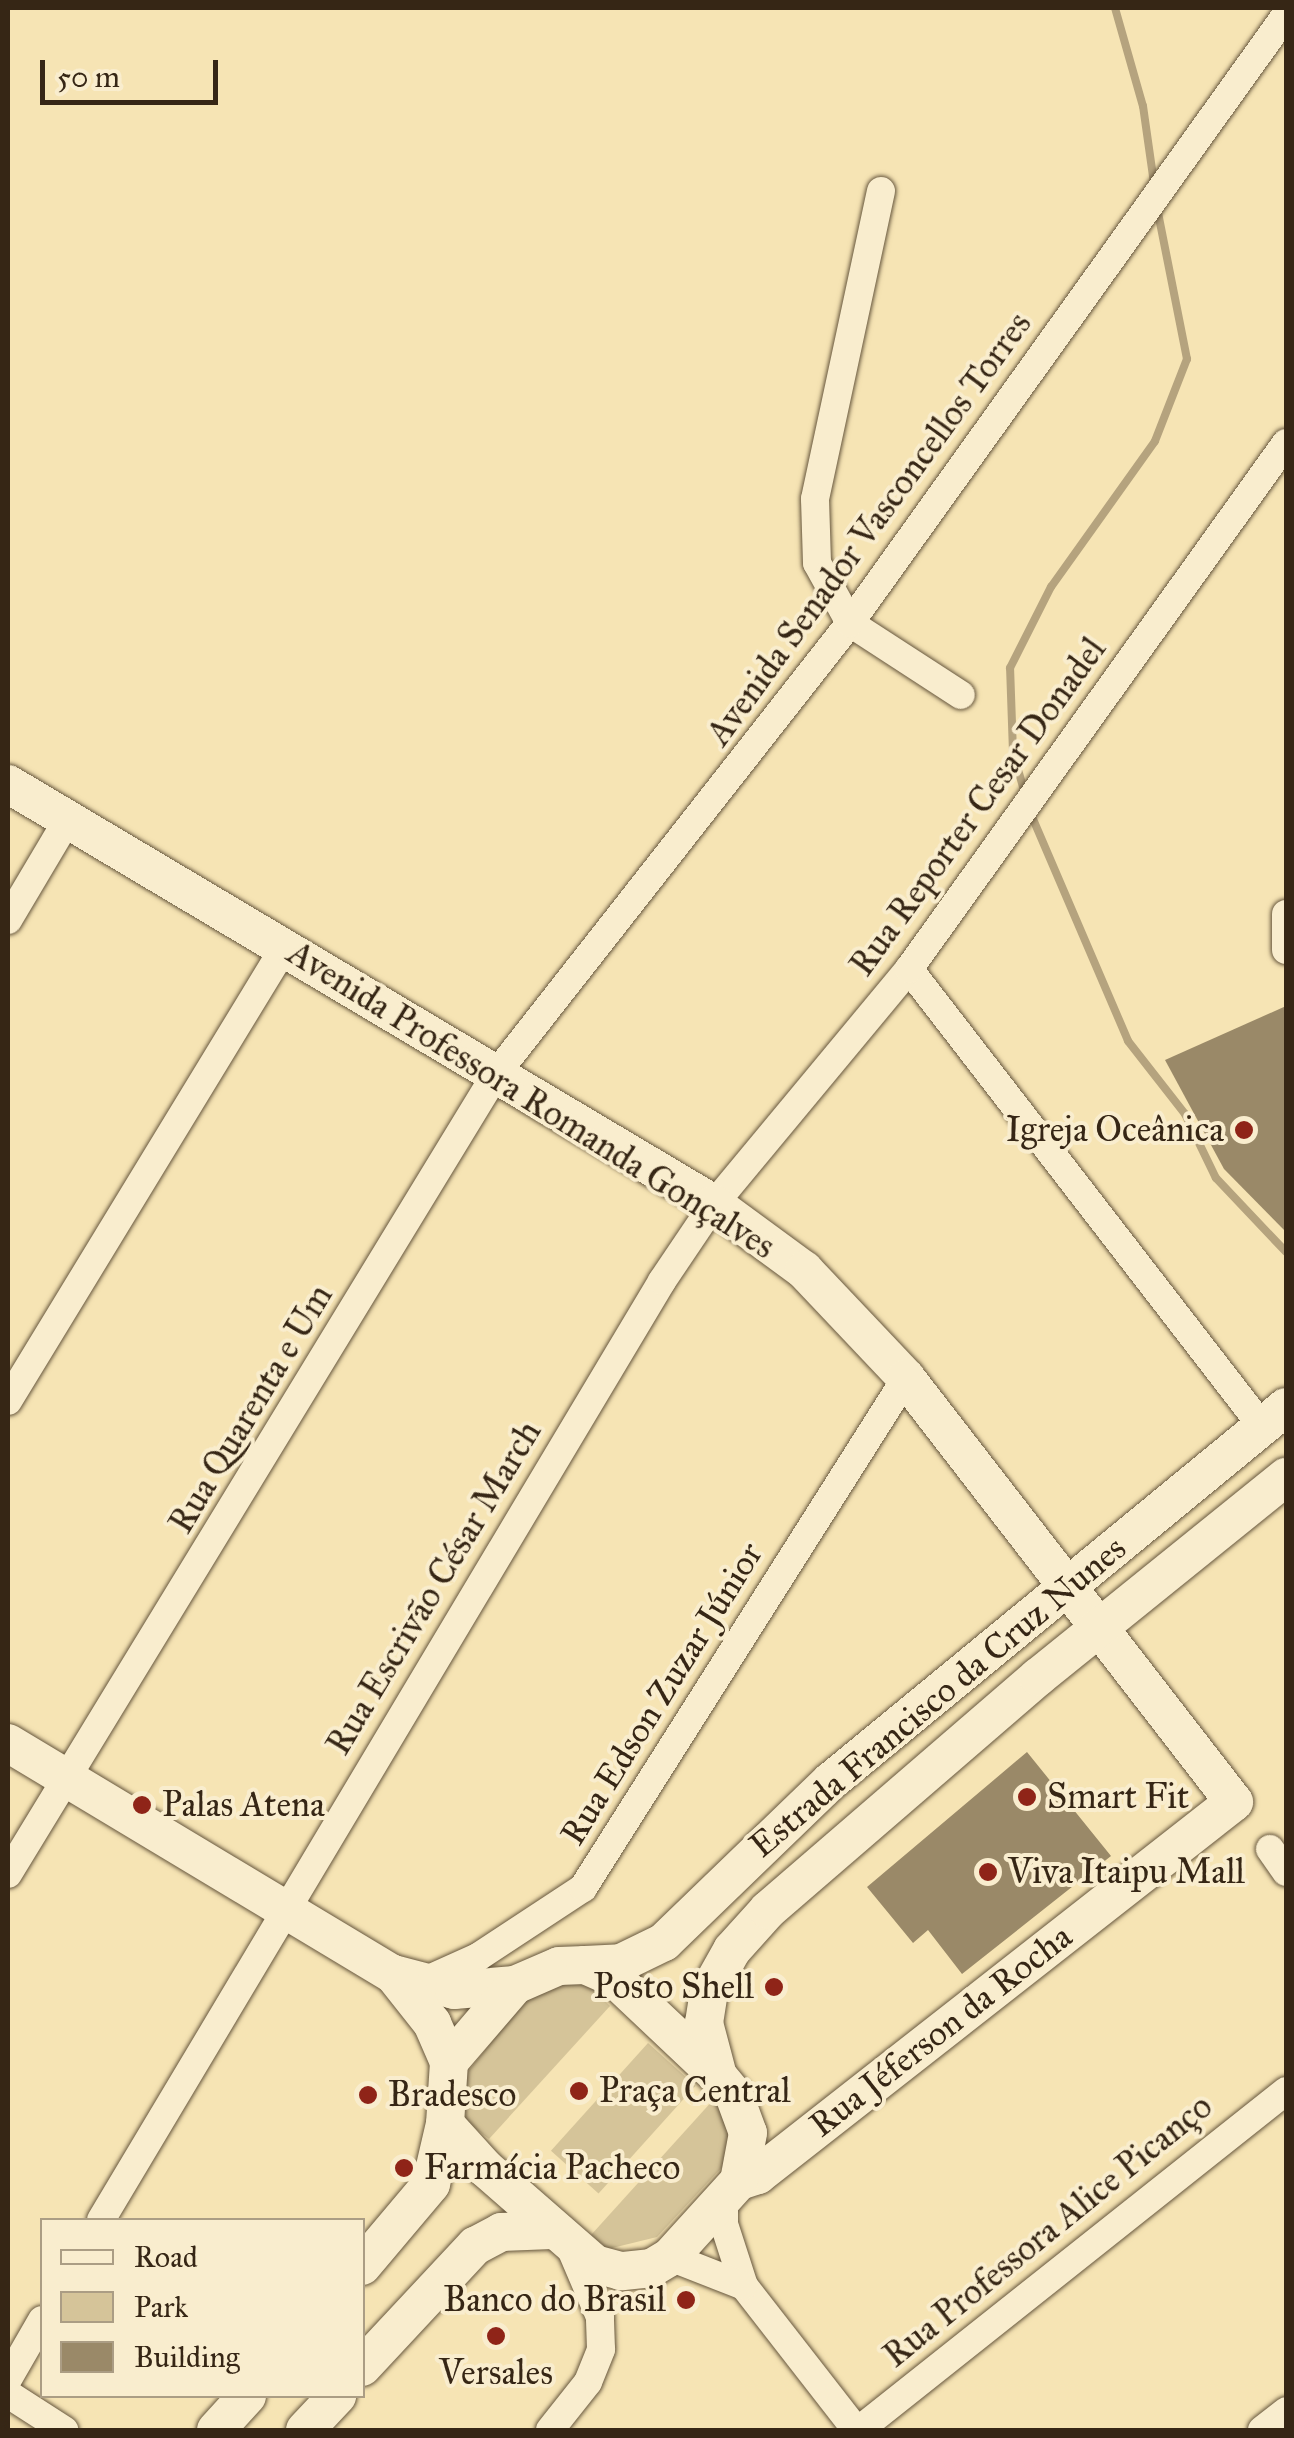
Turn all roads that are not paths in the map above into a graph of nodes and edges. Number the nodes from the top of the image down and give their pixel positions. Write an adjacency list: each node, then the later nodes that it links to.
1 (1270, 8): 2 (street)
2 (1286, 17): 5 (street, Avenida Senador Vasconcellos Torres)
3 (881, 192): 5 (street)
4 (1286, 442): 13 (street, Rua Reporter Cesar Donadel)
5 (850, 623): 6 (street); 14 (street, Avenida Senador Vasconcellos Torres)
6 (960, 695)
7 (8, 784): 8 (main road, Avenida Professora Romanda Gonçalves)
8 (68, 819): 10 (street); 11 (main road, Avenida Professora Romanda Gonçalves)
9 (1286, 914): 12 (street)
10 (8, 920)
11 (284, 948): 14 (main road, Avenida Professora Romanda Gonçalves); 17 (street)
12 (1286, 949)
13 (910, 969): 15 (street, Rua Reporter Cesar Donadel); 18 (street)
14 (496, 1074): 15 (main road, Avenida Professora Romanda Gonçalves); 23 (street, Rua Quarenta e Um)
15 (714, 1204): 16 (main road, Avenida Professora Romanda Gonçalves); 25 (street, Rua Escrivão César March)
16 (906, 1378): 20 (main road, Avenida Professora Romanda Gonçalves); 27 (street, Rua Edson Zuzar Júnior)
17 (8, 1401)
18 (1274, 1416): 20 (main road, Estrada Francisco da Cruz Nunes)
19 (1286, 1477): 21 (main road, Estrada Francisco da Cruz Nunes)
20 (1068, 1584): 21 (main road, Avenida Professora Romanda Gonçalves); 26 (main road, Estrada Francisco da Cruz Nunes)
21 (1100, 1626): 30 (main road, Estrada Francisco da Cruz Nunes); 33 (main road, Rua Jéferson da Rocha)
22 (8, 1744): 23 (main road)
23 (63, 1776): 24 (street, Rua Quarenta e Um); 25 (main road)
24 (8, 1874)
25 (285, 1909): 27 (main road); 34 (street, Rua Escrivão César March)
26 (584, 1965): 28 (main road); 30 (main road)
27 (406, 1979): 28 (main road); 29 (main road)
28 (515, 1986): 29 (main road)
29 (449, 2062): 32 (main road)
30 (718, 2076): 33 (main road)
31 (1286, 2091): 50 (street, Rua Professora Alice Picanço)
32 (445, 2124): 35 (main road); 37 (main road)
33 (732, 2192): 36 (main road); 38 (street)
34 (102, 2218)
35 (560, 2238): 36 (main road); 40 (main road); 49 (street)
36 (670, 2257): 38 (street)
37 (365, 2262)
38 (744, 2286): 50 (street)
39 (40, 2323): 41 (street)
40 (365, 2365)
41 (8, 2379)
42 (8, 2394): 46 (street)
43 (246, 2398): 47 (main road)
44 (335, 2398): 48 (main road)
45 (1286, 2411): 51 (street)
46 (64, 2430)
47 (216, 2430)
48 (305, 2430)
49 (550, 2430)
50 (857, 2430)
51 (1262, 2430)

